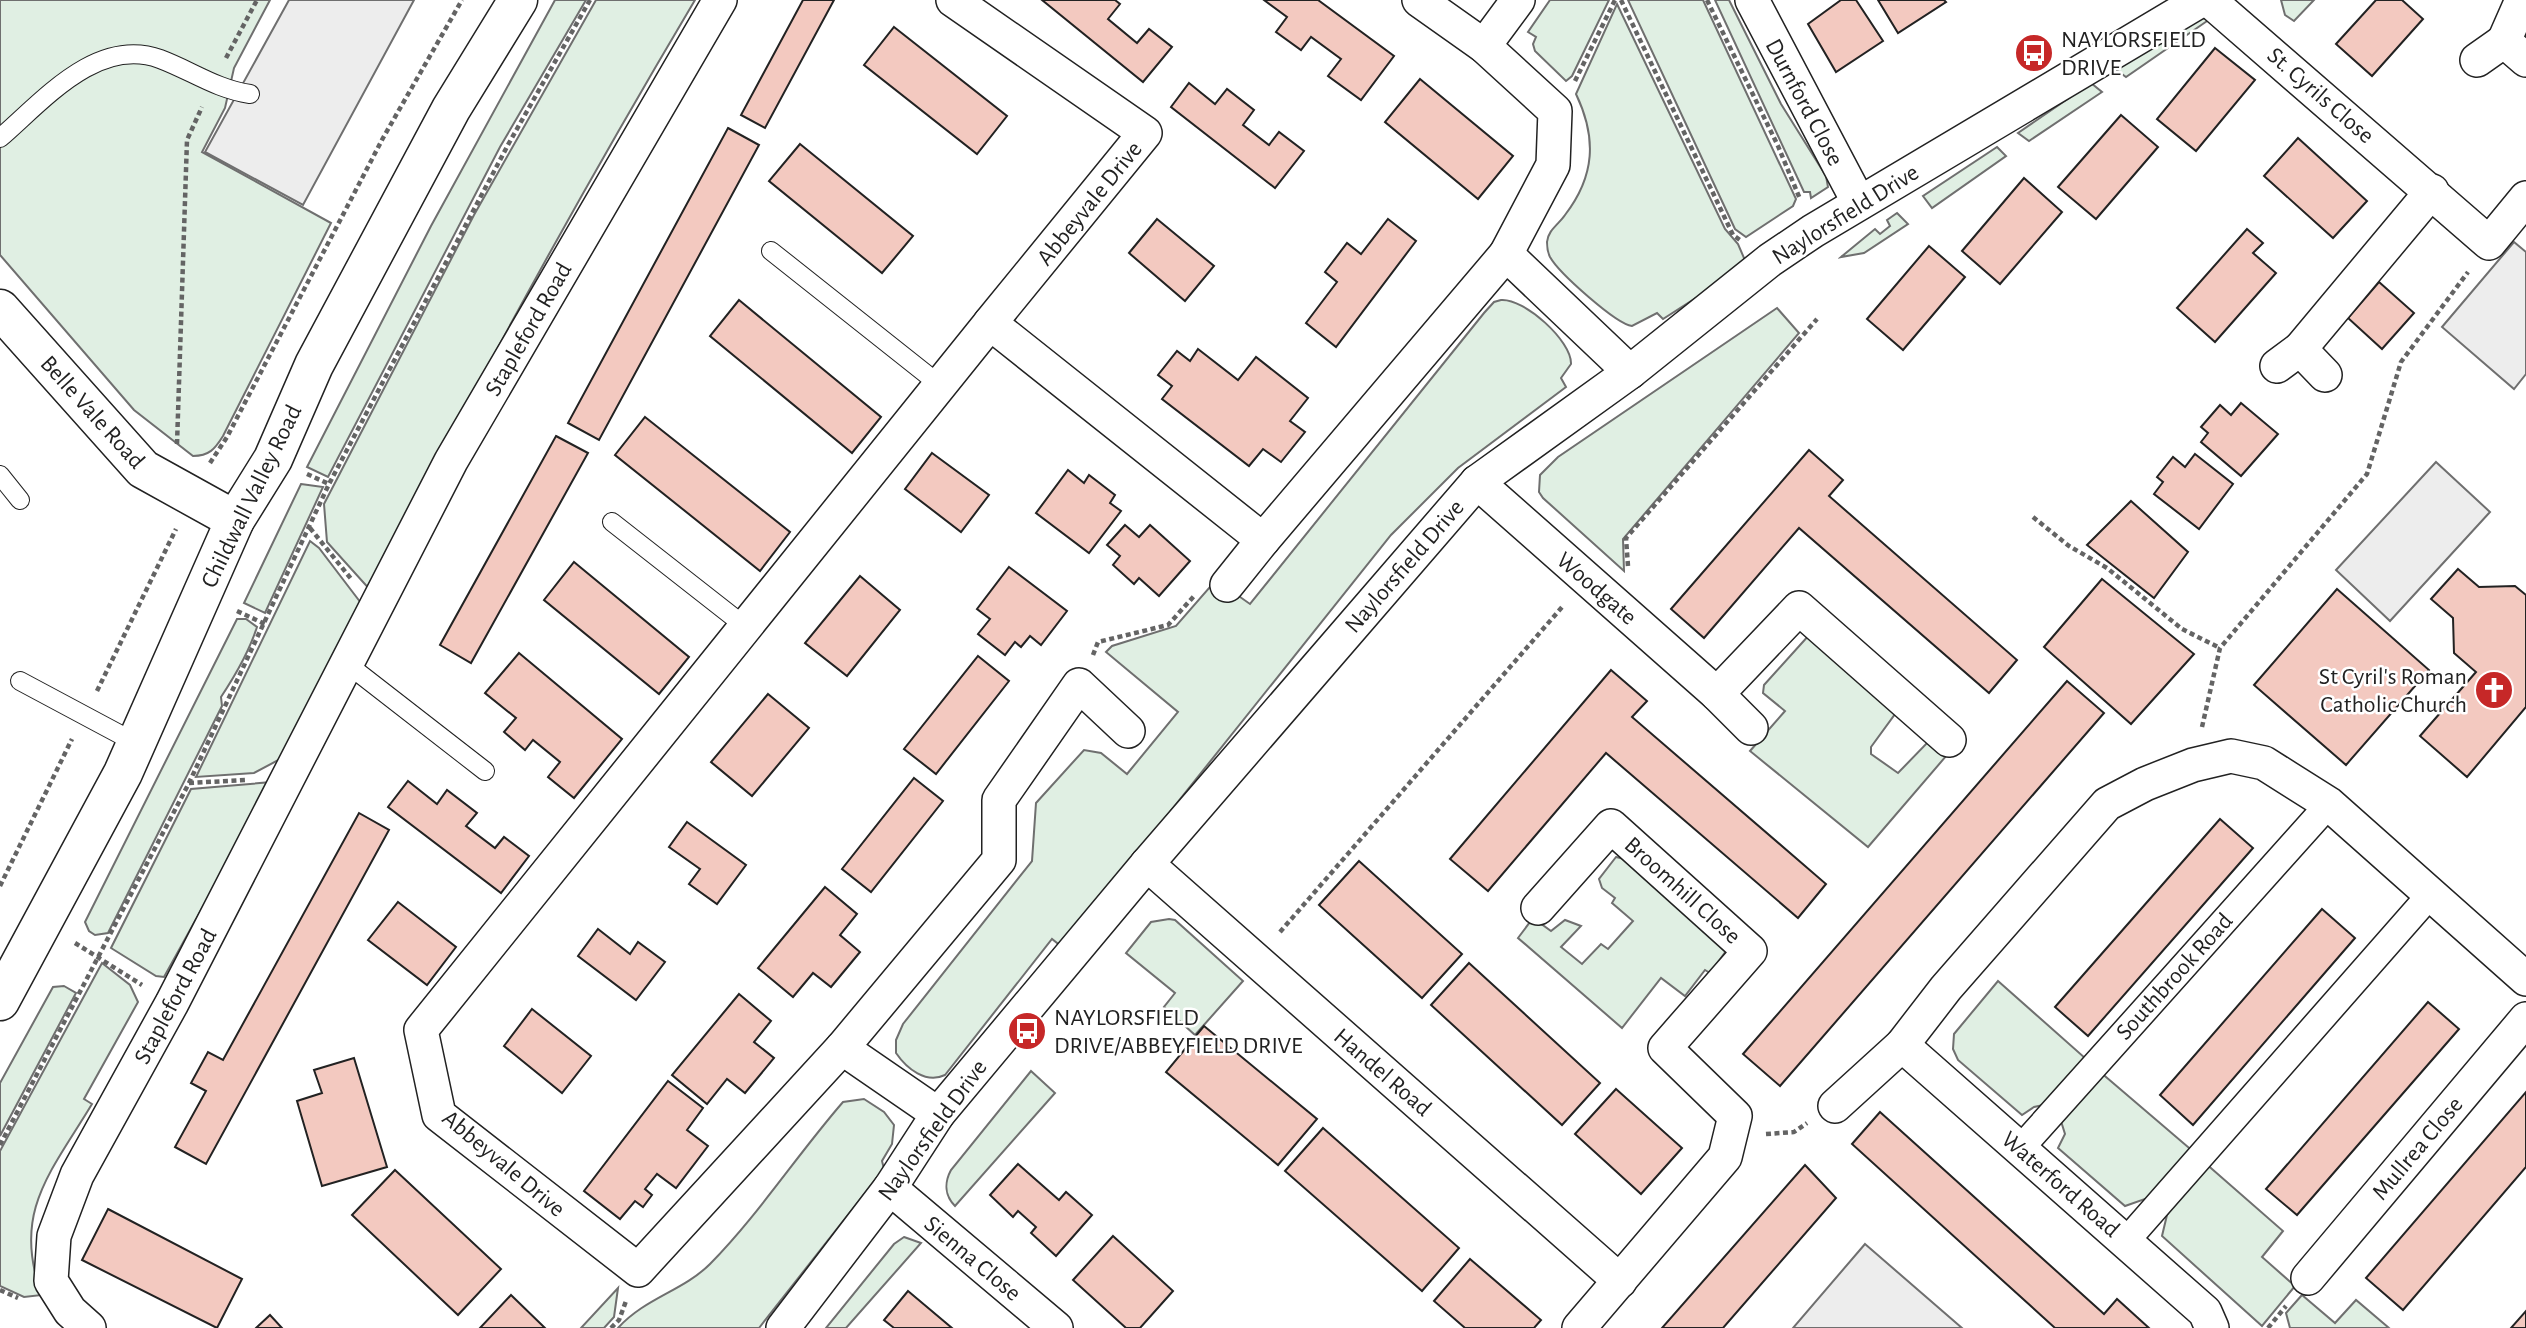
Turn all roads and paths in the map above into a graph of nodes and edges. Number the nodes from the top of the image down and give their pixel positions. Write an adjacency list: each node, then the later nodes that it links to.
1 (257, 0): 19 (path)
2 (462, 0): 39 (path)
3 (518, 0): 42 (main road, Childwall Valley Road)
4 (590, 0): 44 (path)
5 (720, 0): 48 (street, Stapleford Road)
6 (953, 0): 33 (street, Abbeyvale Drive)
7 (1419, 0): 16 (street)
8 (1518, 0): 16 (street)
9 (1615, 0): 21 (path)
10 (1621, 0): 30 (path)
11 (1707, 0): 26 (path)
12 (1752, 0): 25 (street, Durnford Close)
13 (2201, 0): 25 (street, Naylorsfield Drive)
14 (2209, 0): 23 (street, St. Cyrils Close)
15 (2522, 0): 17 (street)
16 (1484, 46): 21 (street)
17 (2515, 50): 18 (street)
18 (2477, 60)
19 (212, 85): 20 (lane); 22 (lane); 39 (path)
20 (250, 94)
21 (1555, 111): 29 (street)
22 (0, 138)
23 (2432, 191): 27 (street, St. Cyrils Close); 35 (street)
24 (2526, 198): 27 (street)
25 (1859, 203): 26 (street, Naylorsfield Drive)
26 (1813, 230): 30 (street, Naylorsfield Drive)
27 (2489, 243): 50 (path)
28 (771, 251): 36 (lane)
29 (1506, 254): 34 (street); 45 (street)
30 (1770, 260): 34 (street, Naylorsfield Drive)
31 (1817, 319): 47 (path)
32 (4, 321): 39 (main road, Belle Vale Road)
33 (990, 323): 36 (street, Abbeyvale Drive); 45 (street)
34 (1630, 372): 38 (street, Naylorsfield Drive)
35 (2325, 375)
36 (940, 385): 49 (street, Abbeyvale Drive)
37 (0, 475): 40 (lane)
38 (1477, 482): 47 (street, Woodgate); 65 (street, Naylorsfield Drive)
39 (188, 496): 42 (main road, Belle Vale Road); 55 (path)
40 (20, 500)
41 (2033, 517): 50 (path)
42 (235, 520): 59 (main road, Childwall Valley Road)
43 (612, 522): 49 (lane)
44 (310, 528): 48 (path); 63 (path)
45 (1263, 540): 46 (street)
46 (1227, 585): 53 (path)
47 (1597, 588): 54 (street, Woodgate); 71 (path)
48 (375, 608): 51 (street, Stapleford Road)
49 (746, 627): 77 (street, Abbeyvale Drive)
50 (2220, 648): 60 (path)
51 (346, 663): 61 (lane); 62 (street, Stapleford Road)
52 (20, 681): 55 (lane)
53 (1079, 685): 57 (street); 77 (street, Abbeyvale Drive)
54 (1717, 694): 56 (street, Woodgate); 58 (street)
55 (84, 715): 59 (lane); 66 (path)
56 (1751, 728)
57 (1128, 732)
58 (1949, 740)
59 (136, 743): 69 (main road, Childwall Valley Road)
60 (2193, 765): 64 (street); 76 (street)
61 (485, 771)
62 (290, 776): 63 (path); 74 (street, Stapleford Road)
63 (189, 783): 70 (path)
64 (2329, 804): 67 (street); 82 (street, Southbrook Road)
65 (1147, 864): 71 (street, Handel Road); 79 (street, Naylorsfield Drive)
66 (0, 886)
67 (2430, 895): 72 (street); 84 (street)
68 (1538, 908): 80 (street, Broomhill Close)
69 (42, 922): 70 (path); 73 (main road, Childwall Valley Road)
70 (99, 958): 74 (path); 81 (path)
71 (1256, 960): 86 (street, Handel Road)
72 (2526, 979)
73 (0, 1001)
74 (172, 1003): 87 (street, Stapleford Road)
75 (2526, 1019): 85 (street, Mullrea Close)
76 (1902, 1045): 78 (street); 82 (street, Waterford Road)
77 (842, 1048): 79 (street)
78 (1835, 1106): 80 (path)
79 (938, 1114): 83 (street, Naylorsfield Drive)
80 (1730, 1137): 86 (street)
81 (0, 1145)
82 (2020, 1149): 84 (street, Waterford Road)
83 (890, 1188): 88 (street, Naylorsfield Drive); 89 (street, Sienna Close)
84 (2127, 1240): 91 (street, Waterford Road)
85 (2308, 1278)
86 (1620, 1281): 90 (street)
87 (89, 1328)
88 (783, 1328)
89 (1056, 1328)
90 (1579, 1328)
91 (2212, 1328)

